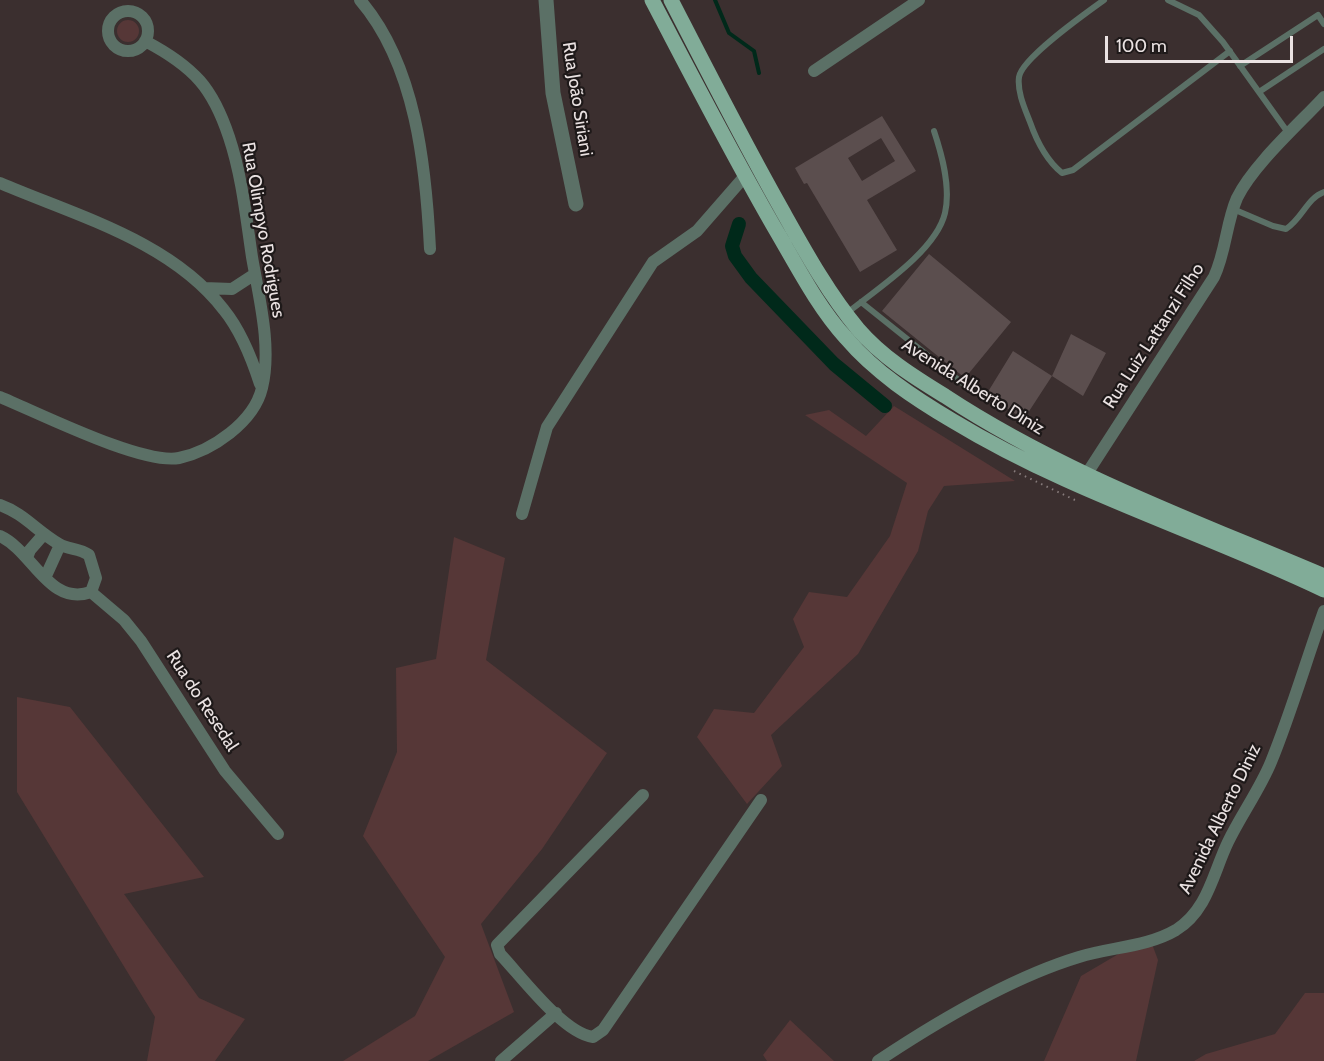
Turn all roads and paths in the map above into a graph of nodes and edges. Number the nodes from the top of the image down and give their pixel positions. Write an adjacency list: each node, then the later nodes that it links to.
1 (360, 0): 23 (street)
2 (546, 0): 21 (street, Rua João Siriani)
3 (652, 0): 18 (main road, Avenida Alberto Diniz)
4 (671, 0): 27 (main road, Avenida Alberto Diniz)
5 (919, 0): 13 (street)
6 (1104, 0): 11 (lane)
7 (1168, 0): 11 (lane)
8 (1324, 24): 12 (lane)
9 (145, 41): 24 (street, Rua Olimpyo Rodrigues)
10 (1324, 49): 14 (lane)
11 (1230, 51): 12 (lane)
12 (1240, 66): 14 (lane)
13 (814, 71)
14 (1259, 92): 17 (lane)
15 (1324, 97): 17 (street, Rua Luiz Lattanzi Filho)
16 (934, 131): 26 (lane)
17 (1289, 135): 22 (street, Rua Luiz Lattanzi Filho)
18 (745, 176): 33 (street); 40 (main road, Avenida Alberto Diniz)
19 (0, 183): 25 (street)
20 (1324, 192): 22 (lane)
21 (576, 204)
22 (1233, 209): 31 (street, Rua Luiz Lattanzi Filho)
23 (430, 249)
24 (255, 274): 25 (street); 29 (street, Rua Olimpyo Rodrigues)
25 (204, 288): 29 (street)
26 (861, 302): 27 (lane); 28 (lane)
27 (847, 314): 31 (main road, Avenida Alberto Diniz)
28 (966, 386)
29 (262, 388): 30 (street)
30 (0, 397)
31 (1086, 475): 38 (main road, Avenida Alberto Diniz)
32 (0, 505): 34 (street)
33 (522, 514)
34 (44, 534): 36 (street); 37 (street)
35 (0, 536): 37 (street)
36 (65, 546): 39 (street); 41 (street)
37 (27, 558): 39 (street)
38 (1324, 576)
39 (48, 582): 41 (street)
40 (1324, 590)
41 (91, 592): 45 (street, Rua do Resedal)
42 (1324, 611): 48 (street, Avenida Alberto Diniz)
43 (643, 795): 46 (street)
44 (761, 801): 46 (street)
45 (278, 834)
46 (556, 1013): 47 (street)
47 (501, 1061)
48 (878, 1061)

